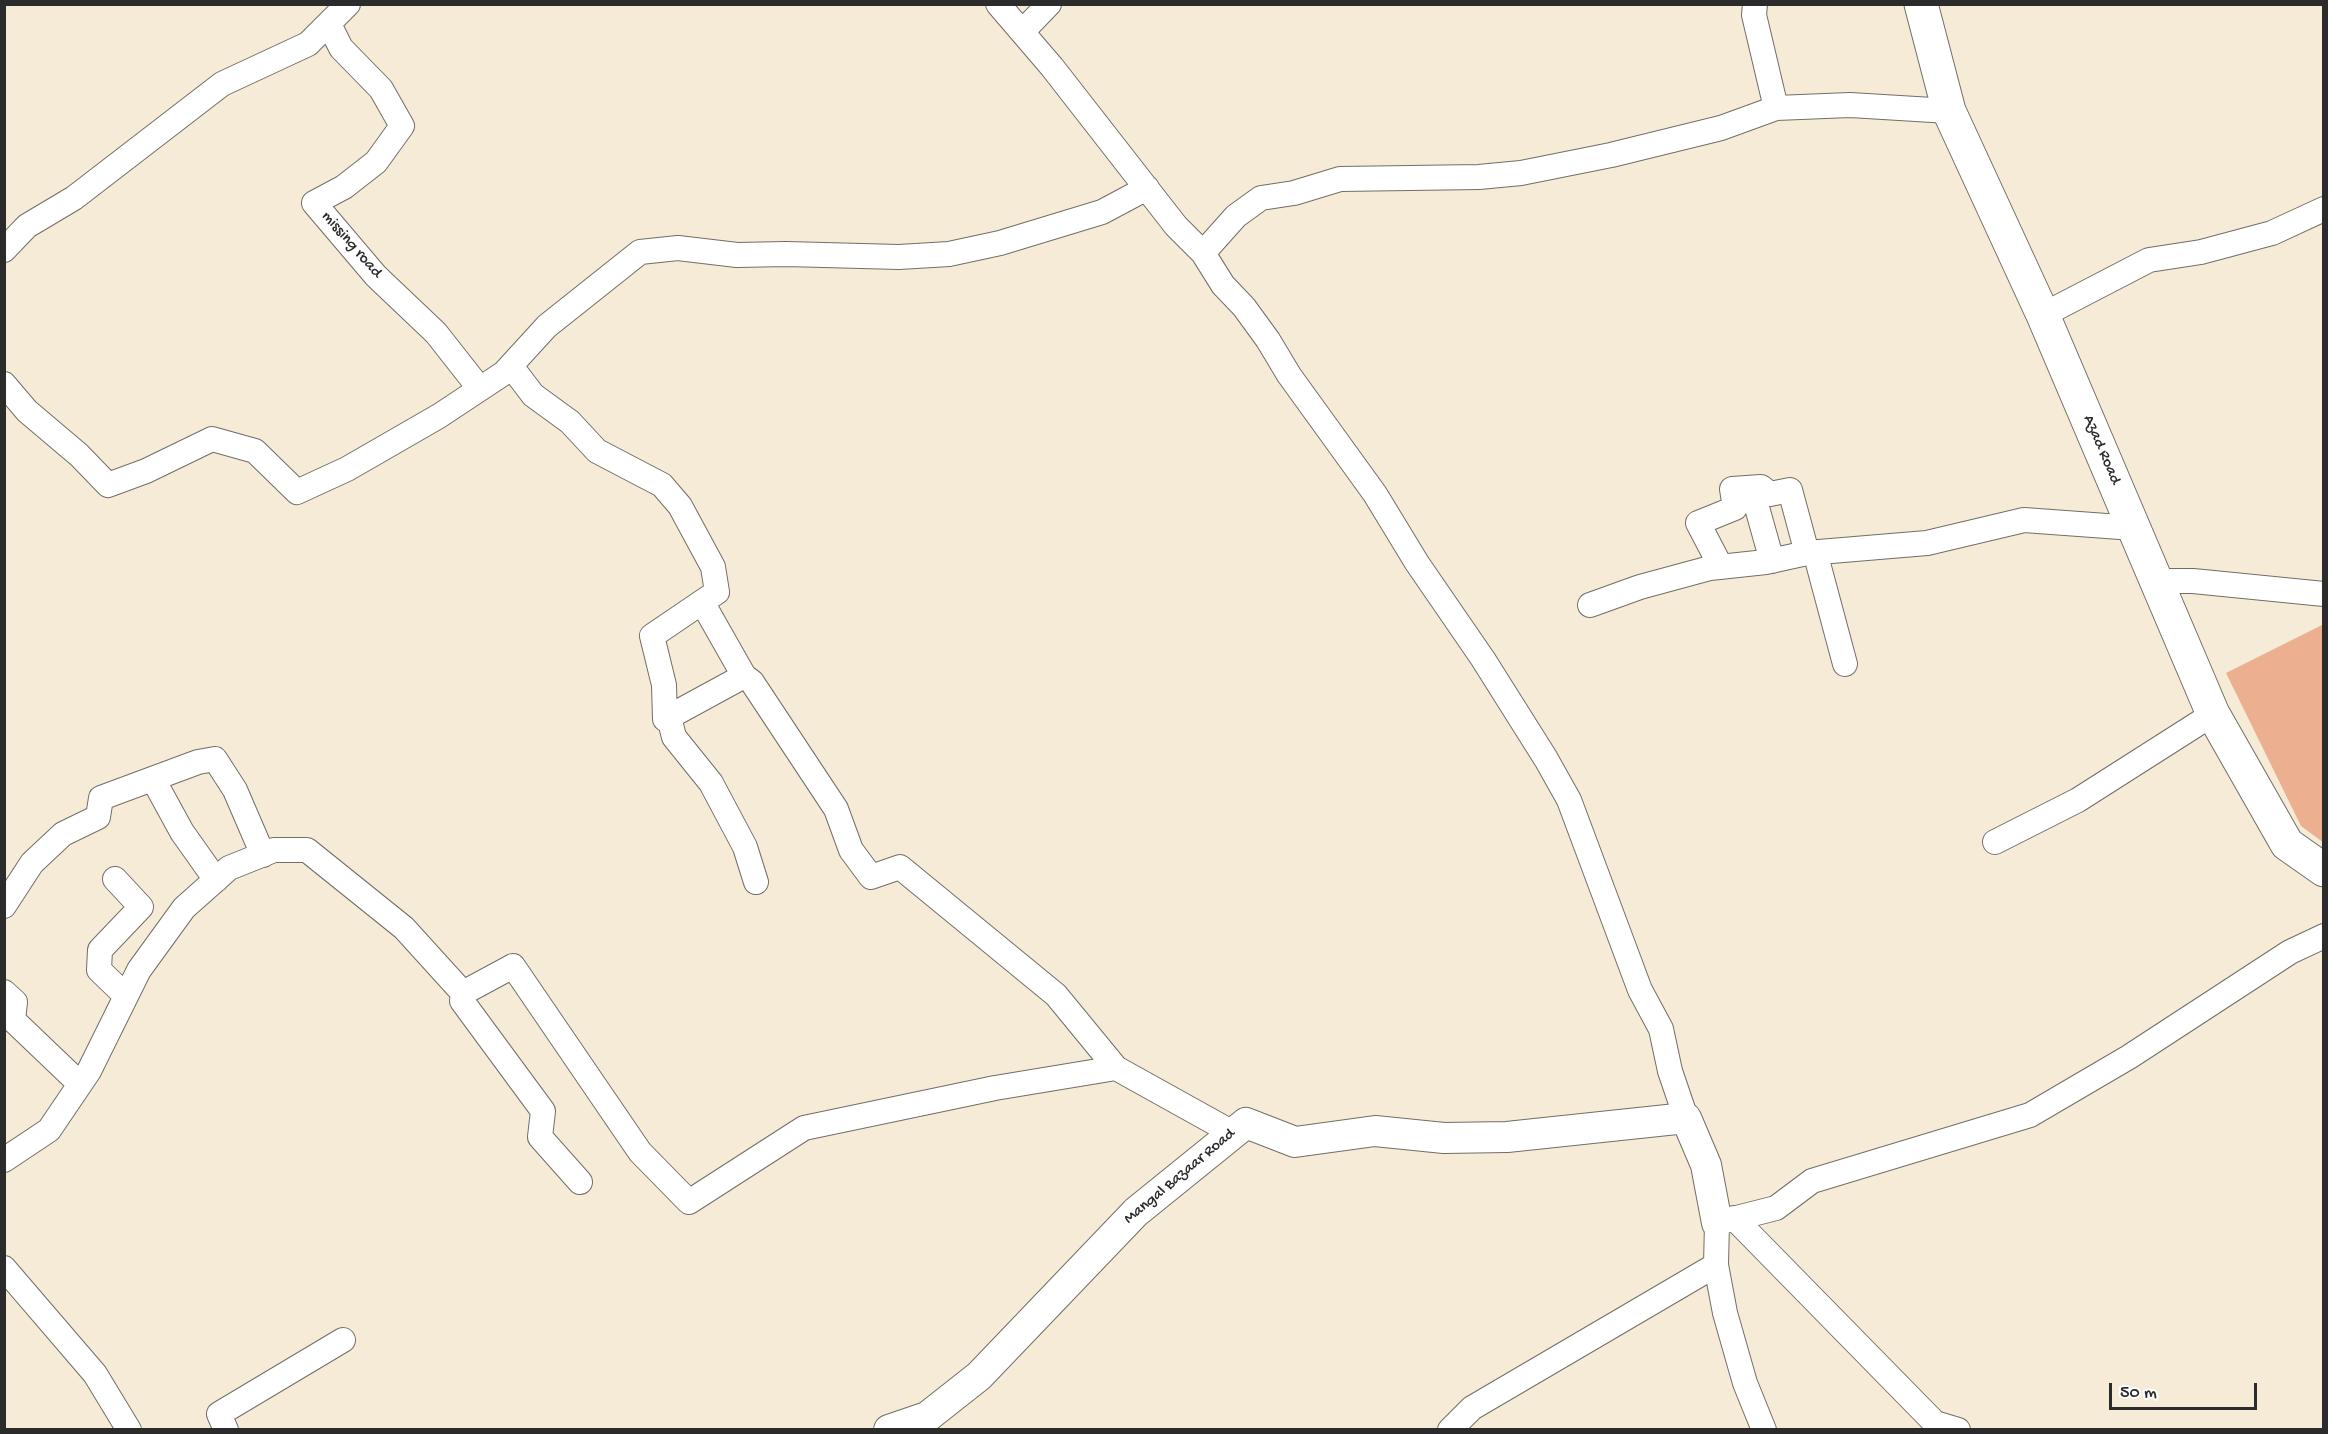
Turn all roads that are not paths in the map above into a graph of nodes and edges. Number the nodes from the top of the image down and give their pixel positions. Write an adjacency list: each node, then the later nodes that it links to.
1 (348, 4): 6 (street)
2 (998, 4): 7 (street)
3 (1049, 4): 7 (street)
4 (1755, 4): 8 (street)
5 (1921, 4): 9 (main road, Azad Road)
6 (329, 24): 12 (street); 17 (street, missing road)
7 (1022, 32): 10 (street)
8 (1776, 108): 9 (street); 13 (street)
9 (1949, 111): 14 (main road, Azad Road)
10 (1147, 188): 13 (street); 15 (street)
11 (2324, 209): 14 (street)
12 (4, 250)
13 (1203, 253): 45 (street)
14 (2043, 315): 19 (main road, Azad Road)
15 (511, 366): 17 (street); 25 (street)
16 (4, 384): 17 (street)
17 (480, 389)
18 (1761, 487): 20 (street); 21 (street); 22 (street)
19 (2134, 528): 20 (street); 23 (main road, Azad Road)
20 (1811, 552): 21 (street); 27 (street)
21 (1772, 561): 22 (street)
22 (1721, 567): 26 (street)
23 (2158, 581): 24 (street); 29 (main road, Azad Road)
24 (2324, 594)
25 (702, 602): 28 (street); 30 (street)
26 (1590, 605)
27 (1845, 664)
28 (744, 676): 30 (street); 43 (street)
29 (2213, 714): 32 (street); 34 (main road, Azad Road)
30 (669, 717): 37 (street)
31 (153, 780): 33 (street); 36 (street); 38 (street)
32 (1995, 843)
33 (263, 855): 36 (street); 41 (street)
34 (2324, 870)
35 (115, 879): 42 (street)
36 (216, 880): 42 (street)
37 (756, 882)
38 (4, 906)
39 (2324, 936): 49 (street)
40 (4, 992): 44 (street)
41 (463, 993): 43 (street); 48 (street)
42 (126, 996): 44 (street)
43 (1116, 1068): 46 (street)
44 (80, 1084): 47 (street)
45 (1686, 1118): 46 (street, Mangal Bazaar Road); 49 (street)
46 (1233, 1133): 55 (street, Mangal Bazaar Road)
47 (4, 1160)
48 (580, 1182)
49 (1725, 1221): 50 (street); 58 (street)
50 (1716, 1264): 56 (street); 57 (street)
51 (4, 1268): 53 (street)
52 (343, 1340): 54 (street)
53 (129, 1430)
54 (226, 1430)
55 (889, 1430)
56 (1450, 1430)
57 (1764, 1430)
58 (1958, 1430)

